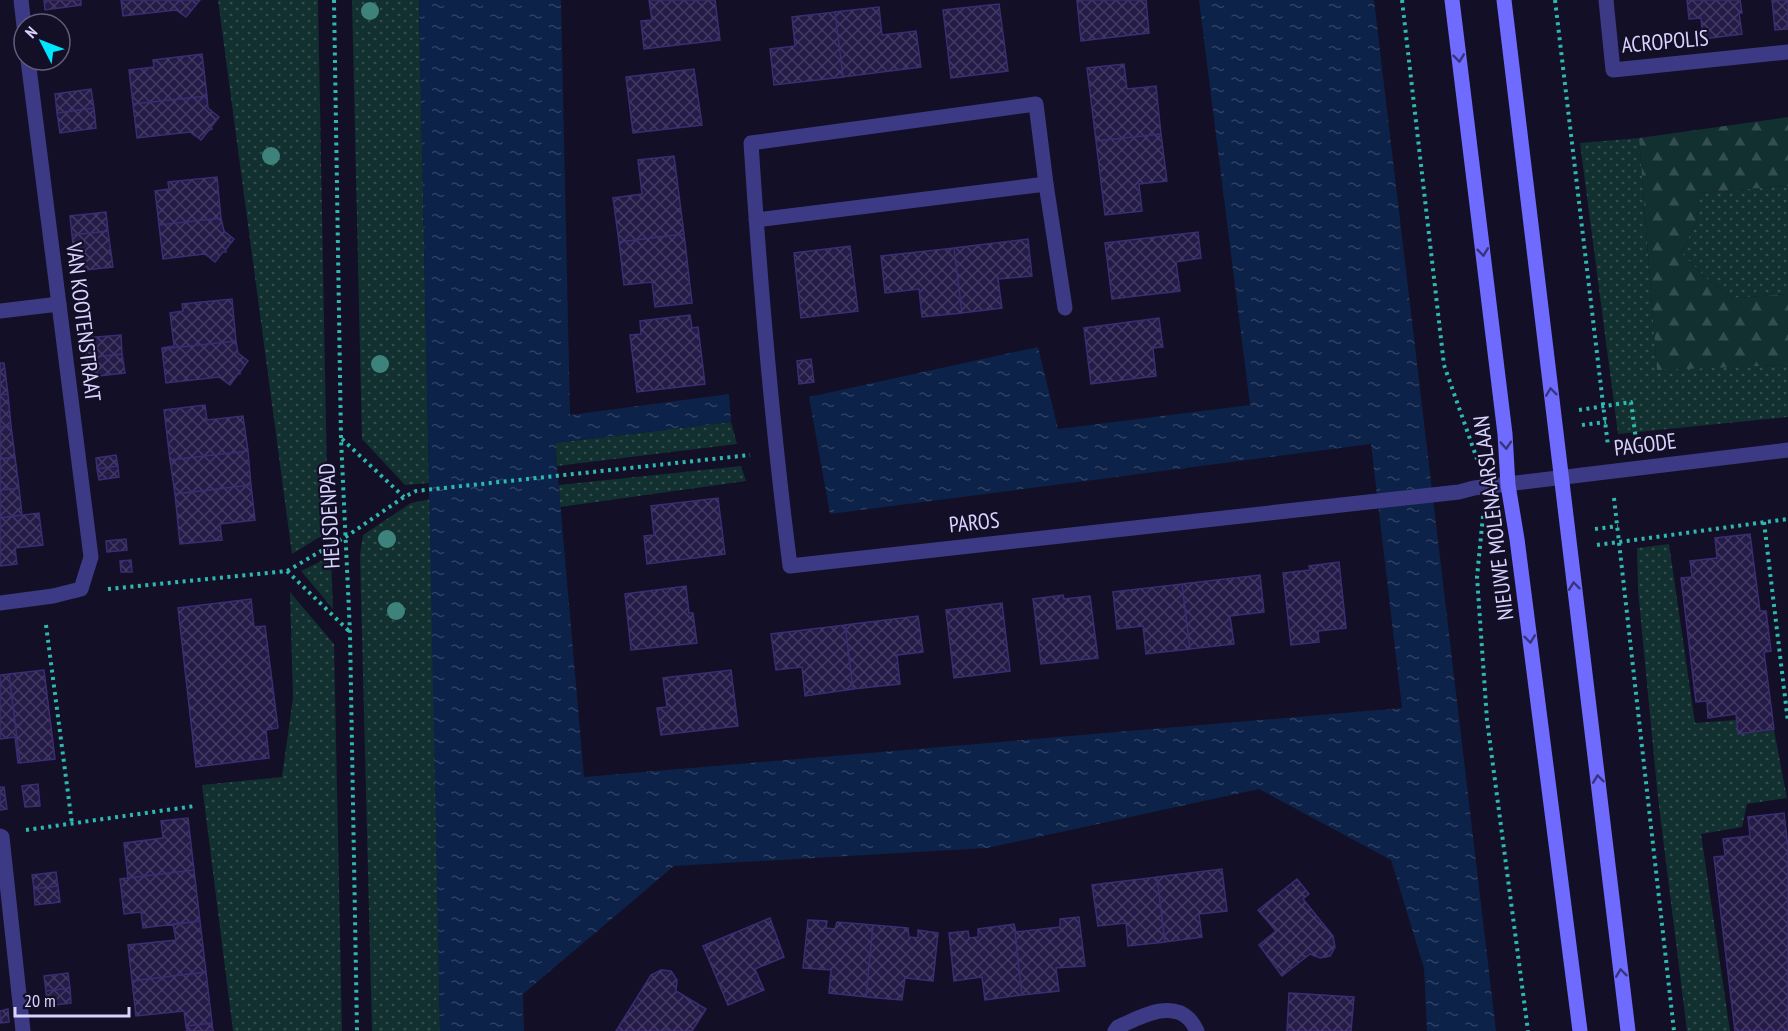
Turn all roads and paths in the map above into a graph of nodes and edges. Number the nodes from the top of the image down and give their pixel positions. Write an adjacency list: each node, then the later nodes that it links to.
1 (334, 0): 13 (path, HEUSDENPAD)
2 (1452, 0): 18 (street, NIEUWE MOLENAARSLAAN, one-way to 18)
3 (1504, 0): 17 (street, one-way to 3)
4 (1555, 0): 16 (path)
5 (1606, 0): 6 (street, ACROPOLIS)
6 (1788, 52)
7 (30, 72): 10 (street, VAN KOOTENSTRAAT)
8 (1046, 184): 9 (street); 9 (street, PAROS); 11 (street, PAROS)
9 (756, 220): 15 (street, PAROS)
10 (59, 304): 12 (street); 29 (street, VAN KOOTENSTRAAT)
11 (1065, 308)
12 (0, 311)
13 (341, 439): 19 (path); 22 (path, HEUSDENPAD)
14 (1788, 450): 16 (street, PAGODE)
15 (776, 453): 18 (street, PAROS); 19 (path)
16 (1610, 471): 17 (street, PAGODE); 23 (path)
17 (1562, 479): 18 (street, PAGODE); 24 (street)
18 (1508, 485): 26 (street, NIEUWE MOLENAARSLAAN)
19 (404, 497): 22 (path)
20 (1788, 519): 21 (path)
21 (1764, 522): 23 (path); 32 (path)
22 (347, 536): 27 (path); 31 (path, HEUSDENPAD)
23 (1619, 542): 24 (path); 42 (path)
24 (1569, 548): 41 (street, one-way to 24)
25 (1480, 553): 26 (path)
26 (1519, 554): 40 (street, NIEUWE MOLENAARSLAAN, one-way to 40)
27 (287, 571): 28 (path); 31 (path)
28 (107, 590)
29 (43, 598): 30 (street); 34 (path)
30 (0, 603)
31 (350, 633): 37 (path, HEUSDENPAD)
32 (1788, 723)
33 (195, 807): 34 (path)
34 (72, 824): 35 (path)
35 (1, 837): 36 (street)
36 (23, 1031)
37 (357, 1031)
38 (1115, 1031): 39 (street)
39 (1197, 1031)
40 (1580, 1031)
41 (1628, 1031)
42 (1674, 1031)

